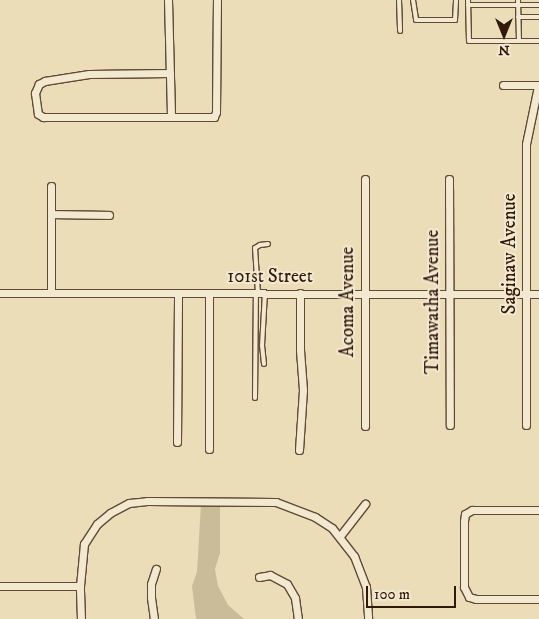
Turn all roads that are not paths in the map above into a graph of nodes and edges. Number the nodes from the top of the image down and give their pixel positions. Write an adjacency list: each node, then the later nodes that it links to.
1 (168, 0): 15 (street)
2 (216, 0): 18 (street)
3 (398, 0): 12 (lane)
4 (413, 0): 5 (lane)
5 (456, 0)
6 (468, 0): 8 (lane)
7 (518, 2): 8 (lane); 9 (lane); 11 (lane)
8 (468, 5): 13 (lane)
9 (539, 5)
10 (539, 16): 11 (lane)
11 (518, 17): 13 (lane)
12 (400, 31)
13 (519, 41): 14 (lane)
14 (539, 41)
15 (170, 73): 18 (street); 18 (street)
16 (503, 85): 17 (street)
17 (538, 86): 33 (street, Saginaw Avenue)
18 (171, 117)
19 (365, 179): 31 (street, Acoma Avenue)
20 (449, 179): 32 (street, Timawatha Avenue)
21 (52, 186): 22 (street)
22 (52, 214): 23 (street); 27 (street)
23 (109, 215)
24 (268, 244): 29 (lane)
25 (209, 292): 28 (street, 101st Street); 29 (street, 101st Street); 41 (street)
26 (0, 293): 27 (street, 101st Street)
27 (51, 293): 28 (street, 101st Street)
28 (178, 293): 40 (street)
29 (260, 293): 30 (street, 101st Street); 35 (lane); 36 (lane)
30 (300, 293): 31 (street, 101st Street); 42 (street)
31 (365, 293): 32 (street, 101st Street); 39 (street, Acoma Avenue)
32 (449, 294): 33 (street, 101st Street); 37 (street, Timawatha Avenue)
33 (526, 294): 34 (street, 101st Street); 38 (street, Saginaw Avenue)
34 (539, 294)
35 (264, 364)
36 (255, 398)
37 (450, 425)
38 (526, 425)
39 (365, 426)
40 (177, 442)
41 (209, 449)
42 (299, 450)
43 (365, 504): 45 (street)
44 (539, 510): 50 (street)
45 (340, 536): 49 (street); 54 (street)
46 (156, 568): 52 (street)
47 (258, 577): 53 (street)
48 (0, 586): 49 (street)
49 (80, 586): 51 (street)
50 (539, 599)
51 (81, 619)
52 (154, 619)
53 (298, 619)
54 (368, 619)

